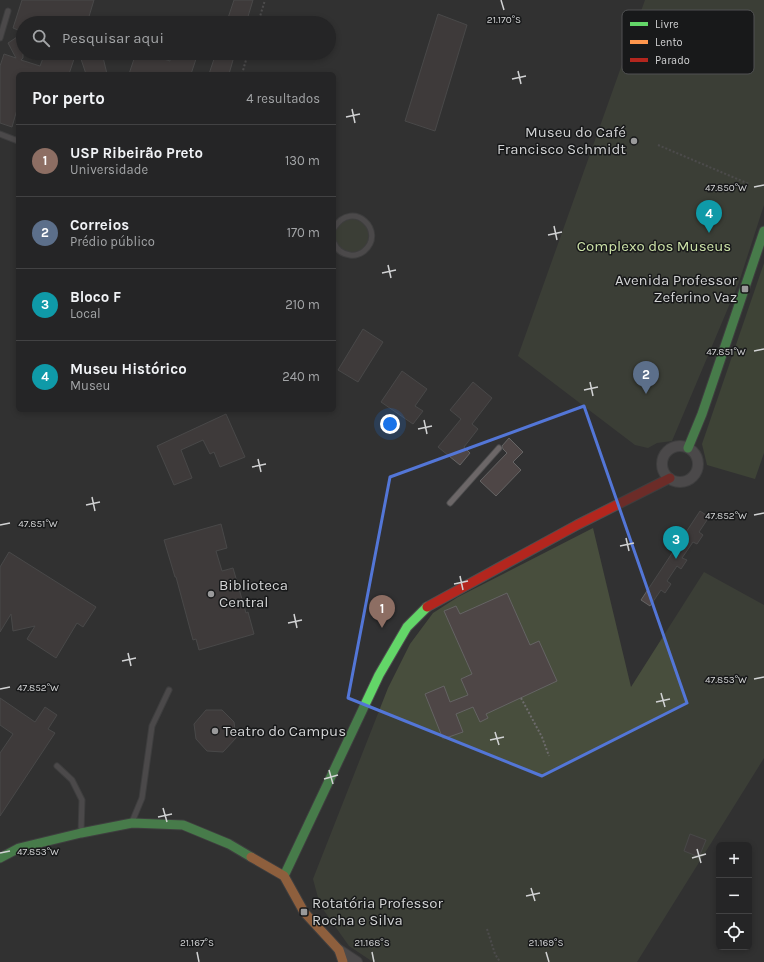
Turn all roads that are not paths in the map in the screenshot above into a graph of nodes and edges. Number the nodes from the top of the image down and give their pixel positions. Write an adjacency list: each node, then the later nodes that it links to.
1 (8, 11): 2 (lane)
2 (0, 38)
3 (0, 134): 4 (lane)
4 (16, 140)
5 (336, 225): 7 (lane)
6 (764, 231): 9 (street)
7 (336, 246)
8 (499, 448): 11 (lane)
9 (688, 448): 10 (street); 10 (street)
10 (670, 478): 17 (street)
11 (450, 503)
12 (169, 690): 14 (lane)
13 (57, 766): 15 (lane)
14 (132, 823): 15 (street); 17 (street)
15 (81, 832): 16 (street)
16 (0, 858)
17 (284, 876): 18 (street)
18 (339, 950): 19 (street); 20 (street)
19 (343, 962)
20 (357, 962)

